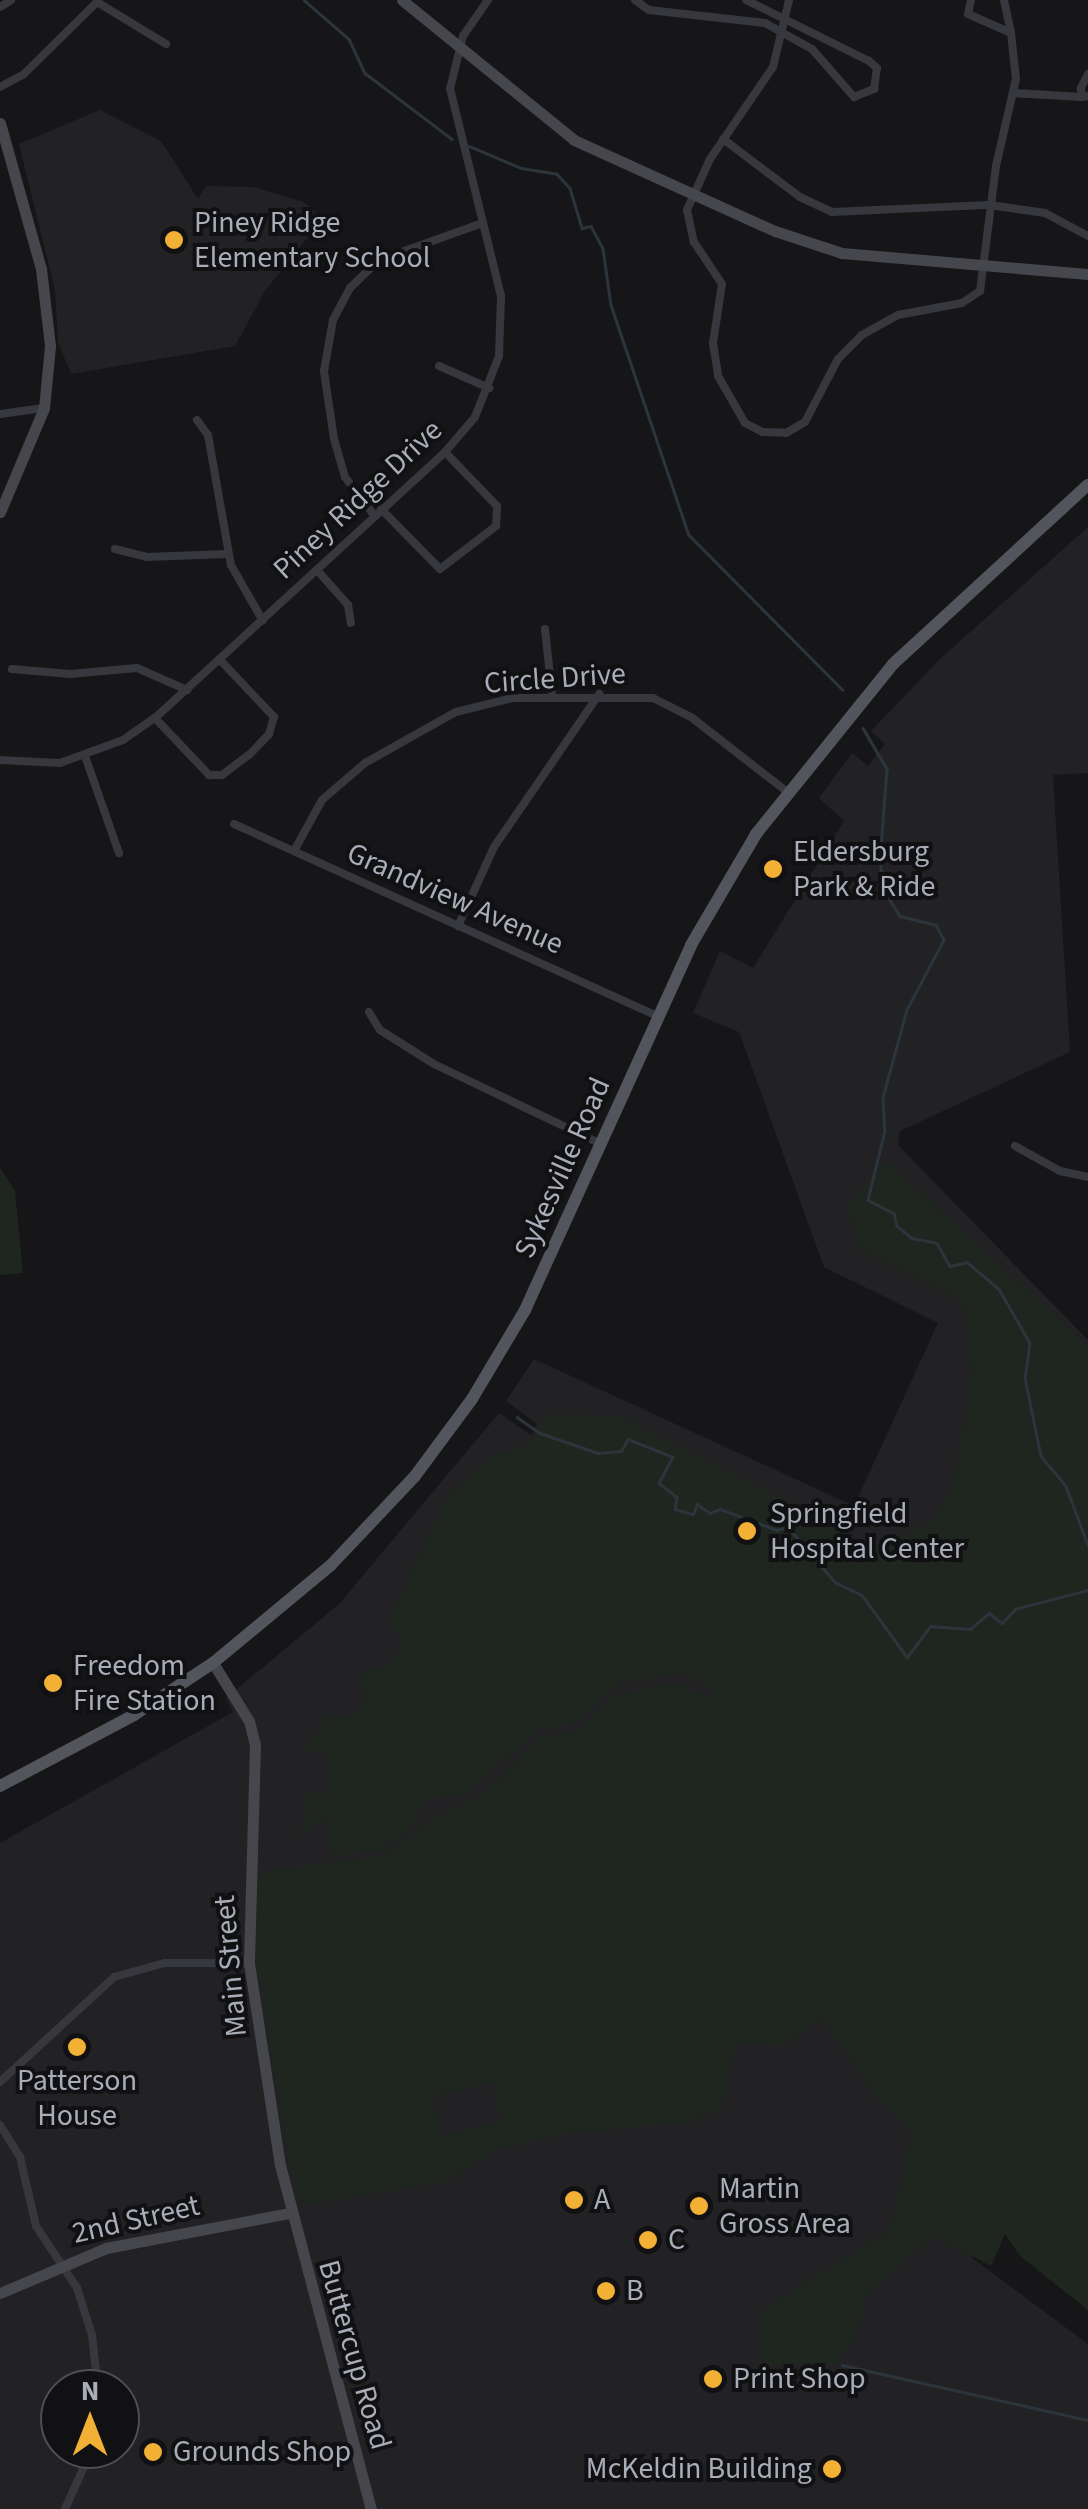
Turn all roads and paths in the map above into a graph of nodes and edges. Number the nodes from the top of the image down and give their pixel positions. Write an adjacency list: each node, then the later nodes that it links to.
1 (11, 0): 9 (street)
2 (402, 0): 14 (street)
3 (488, 0): 14 (street)
4 (635, 0): 12 (street)
5 (746, 0): 10 (street)
6 (789, 0): 10 (street)
7 (972, 0): 11 (street)
8 (1004, 0): 11 (street)
9 (0, 7)
10 (788, 18): 12 (street); 12 (street)
11 (1011, 33): 17 (street)
12 (786, 34): 20 (street)
13 (166, 44): 16 (street)
14 (459, 48): 21 (street); 23 (street, Piney Ridge Drive)
15 (1088, 74): 18 (street)
16 (0, 87)
17 (1014, 92): 18 (street); 22 (street)
18 (1085, 97)
19 (0, 124): 29 (street)
20 (724, 139): 21 (street); 22 (street)
21 (691, 197): 25 (street); 25 (street)
22 (990, 205): 24 (street); 25 (street)
23 (484, 223): 28 (street, Piney Ridge Drive); 35 (street)
24 (1088, 236)
25 (985, 264): 26 (street)
26 (1088, 274)
27 (438, 366): 28 (street)
28 (490, 388): 32 (street, Piney Ridge Drive)
29 (44, 408): 30 (street); 34 (street)
30 (0, 414)
31 (197, 420): 37 (street)
32 (445, 452): 35 (street, Piney Ridge Drive); 35 (street)
33 (1088, 485): 50 (main road, Sykesville Road)
34 (0, 512)
35 (377, 512): 38 (street, Piney Ridge Drive)
36 (115, 548): 37 (street)
37 (228, 554): 39 (street)
38 (317, 570): 39 (street, Piney Ridge Drive); 40 (street)
39 (263, 621): 42 (street, Piney Ridge Drive)
40 (351, 623)
41 (545, 629): 46 (street)
42 (220, 661): 44 (street, Piney Ridge Drive); 47 (street)
43 (12, 669): 44 (street)
44 (187, 690): 47 (street, Piney Ridge Drive)
45 (599, 694): 46 (street, Circle Drive); 50 (street, Circle Drive); 54 (street)
46 (552, 695): 52 (street, Circle Drive)
47 (156, 718): 48 (street, Piney Ridge Drive)
48 (85, 756): 49 (street, Piney Ridge Drive); 53 (street)
49 (0, 760)
50 (786, 791): 56 (main road, Sykesville Road)
51 (234, 824): 52 (street, Grandview Avenue)
52 (294, 851): 54 (street, Grandview Avenue)
53 (119, 853)
54 (458, 926): 56 (street, Grandview Avenue)
55 (369, 1012): 57 (street)
56 (657, 1016): 57 (main road, Sykesville Road)
57 (601, 1144): 60 (main road, Sykesville Road)
58 (1016, 1146): 59 (street)
59 (1088, 1177)
60 (213, 1664): 61 (main road, Sykesville Road); 62 (street, Main Street)
61 (0, 1786)
62 (250, 1962): 63 (street); 65 (street, Main Street)
63 (0, 2082)
64 (0, 2125): 66 (street)
65 (290, 2214): 66 (street, 2nd Street); 71 (street, Buttercup Road)
66 (66, 2262): 67 (street, 2nd Street); 68 (street)
67 (0, 2293)
68 (96, 2369)
69 (83, 2469): 70 (street)
70 (65, 2509)
71 (372, 2509)

